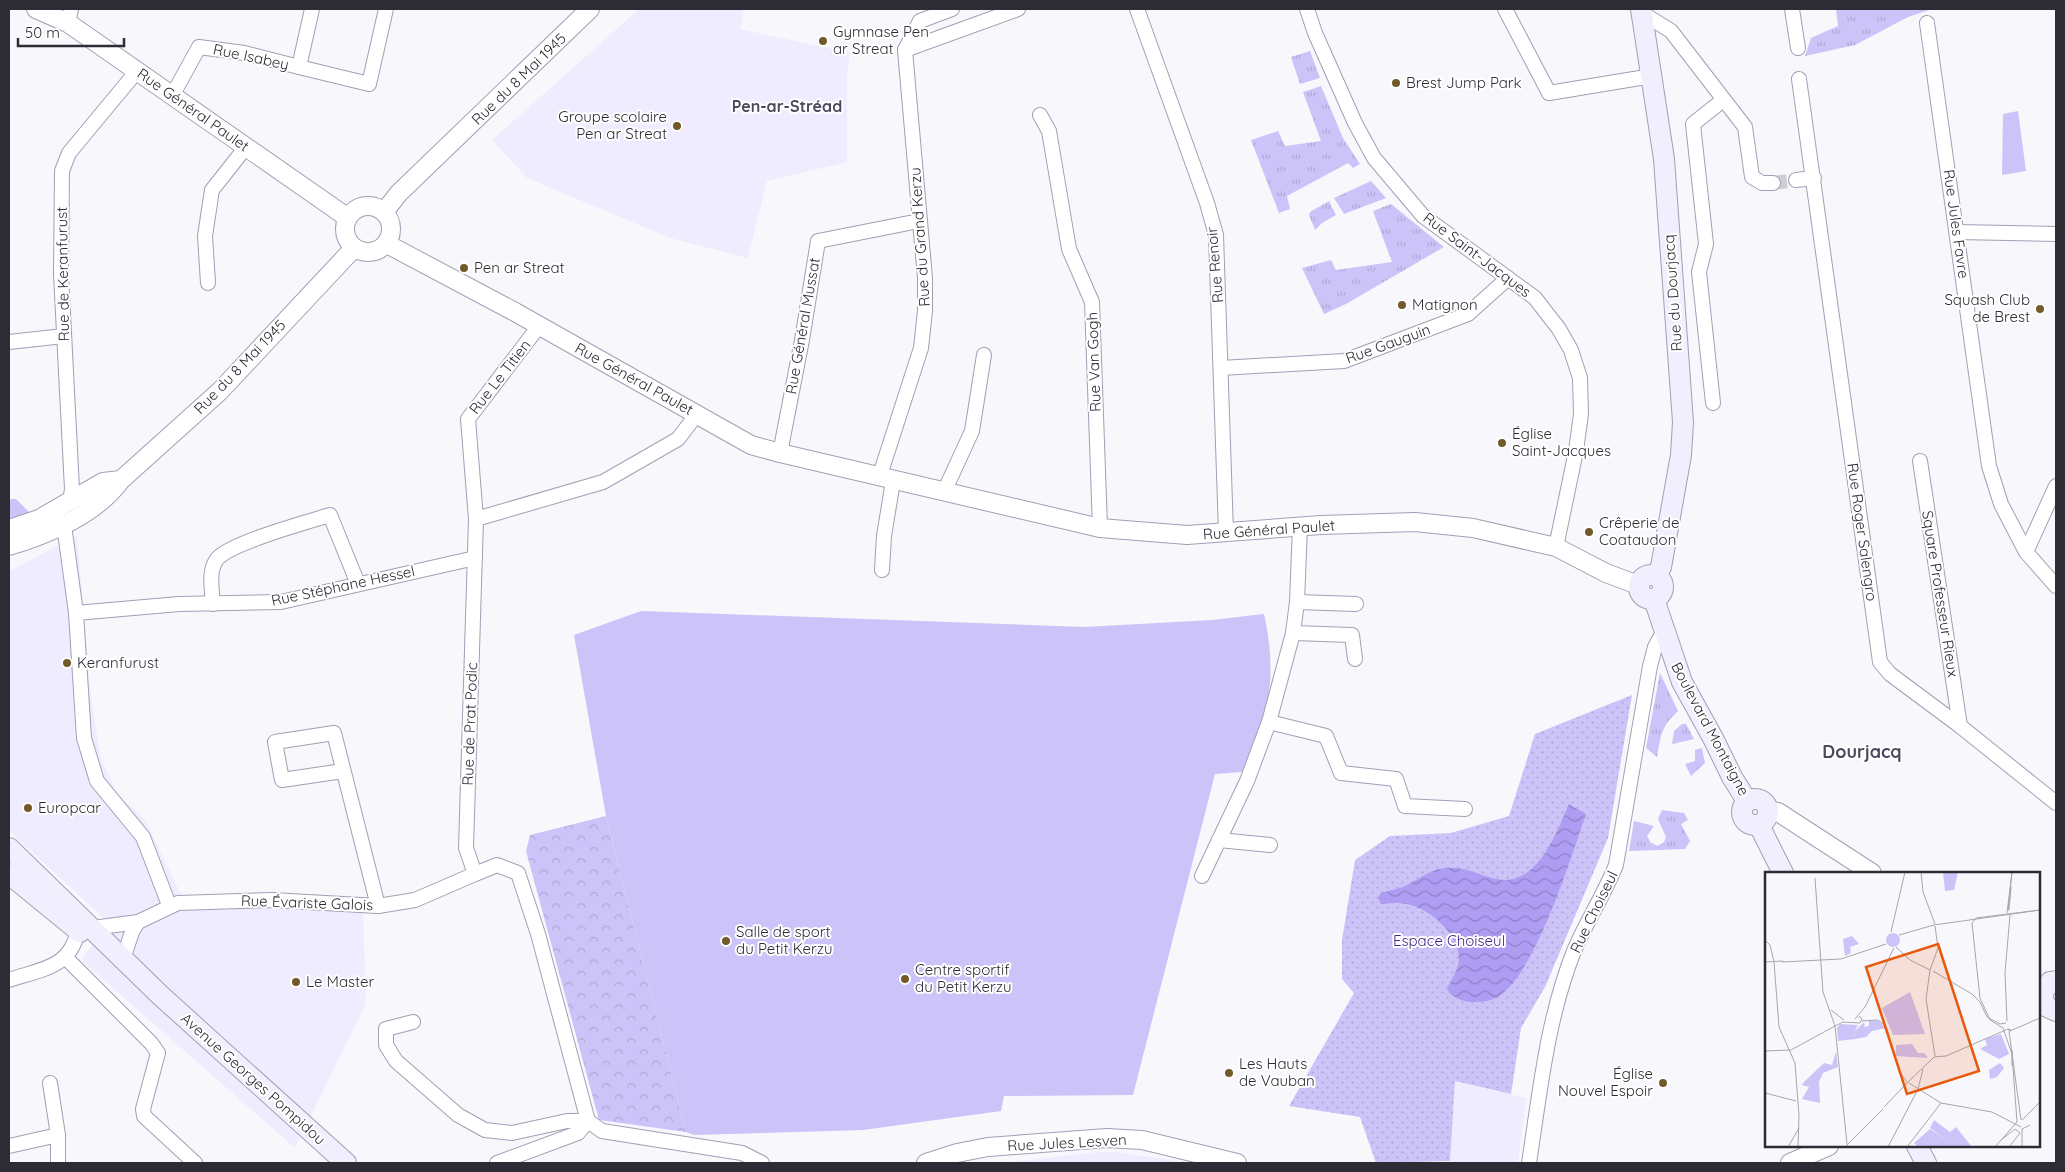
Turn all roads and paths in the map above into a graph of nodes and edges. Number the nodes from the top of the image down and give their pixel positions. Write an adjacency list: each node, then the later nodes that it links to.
1 (36, 9): 12 (street, Rue Général Paulet)
2 (312, 9): 16 (street, Rue Isabey)
3 (386, 9): 16 (street, Rue Isabey)
4 (952, 9): 15 (street)
5 (1018, 9): 15 (street)
6 (1137, 9): 40 (street, Rue Renoir)
7 (1307, 9): 34 (street, Rue Saint-Jacques)
8 (1505, 9): 18 (street)
9 (1792, 9): 14 (street)
10 (1641, 11): 18 (main road, Rue du Dourjacq); 21 (street)
11 (581, 12): 27 (street, Rue du 8 Mai 1945)
12 (69, 16): 17 (street, Rue Général Paulet)
13 (1927, 23): 30 (street, Rue Jules Favre)
14 (1798, 48)
15 (905, 50): 29 (street, Rue du Grand Kerzu)
16 (299, 67): 20 (street, Rue Isabey)
17 (137, 71): 20 (street, Rue Général Paulet); 37 (street, Rue de Keranfurust)
18 (1652, 76): 61 (main road, Rue du Dourjacq)
19 (1800, 79): 24 (street, Rue Roger Salengro)
20 (172, 96): 23 (street, Rue Général Paulet)
21 (1723, 100): 26 (street); 41 (street, Rue du Dourjacq)
22 (1040, 115): 53 (street, Rue Van Gogh)
23 (246, 147): 28 (street, Rue Général Paulet); 35 (street)
24 (1814, 178): 25 (street); 72 (street, Rue Roger Salengro)
25 (1796, 180)
26 (1773, 183)
27 (384, 212): 28 (street); 32 (street)
28 (348, 218): 33 (street)
29 (919, 222): 43 (street, Rue Général Mussat); 45 (street, Rue du Grand Kerzu)
30 (1957, 232): 31 (street); 58 (street, Rue Jules Favre)
31 (2056, 234)
32 (387, 244): 33 (street); 36 (street, Rue Général Paulet)
33 (354, 248): 46 (street, Rue du 8 Mai 1945)
34 (1508, 278): 40 (street, Rue Gauguin); 57 (street, Rue Saint-Jacques)
35 (208, 283)
36 (539, 326): 42 (street, Rue Général Paulet); 50 (street, Rue Le Titien)
37 (64, 336): 38 (street); 49 (street, Rue de Keranfurust)
38 (9, 342)
39 (984, 355): 48 (street)
40 (1221, 368): 55 (street, Rue Renoir)
41 (1713, 403)
42 (697, 414): 43 (street, Rue Général Paulet); 50 (street)
43 (780, 453): 45 (street, Rue Général Paulet)
44 (1920, 461): 72 (street, Square Professeur Rieux)
45 (886, 479): 48 (street, Rue Général Paulet); 60 (street)
46 (120, 480): 49 (street, Rue du 8 Mai 1945); 51 (street, Rue du 8 Mai 1945)
47 (2056, 486): 58 (street)
48 (944, 492): 53 (street, Rue Général Paulet)
49 (70, 502): 54 (street, Rue du 8 Mai 1945)
50 (476, 519): 59 (street, Rue de Prat Podic)
51 (64, 524): 56 (street, Rue du 8 Mai 1945); 67 (street)
52 (1300, 526): 55 (street, Rue Général Paulet); 57 (street, Rue Général Paulet); 64 (street)
53 (1100, 528): 55 (street, Rue Général Paulet)
54 (9, 529)
55 (1226, 533)
56 (9, 546)
57 (1556, 546): 61 (street, Rue Général Paulet)
58 (2026, 552): 63 (street, Rue Jules Favre)
59 (475, 558): 62 (street, Rue Stéphane Hessel); 83 (street, Rue de Prat Podic)
60 (882, 570)
61 (1647, 580): 68 (main road, Boulevard Montaigne)
62 (358, 584): 65 (street, Rue Stéphane Hessel); 65 (street)
63 (2056, 586)
64 (1297, 602): 66 (street); 69 (street)
65 (214, 604): 67 (street, Rue Stéphane Hessel)
66 (1356, 604)
67 (76, 613): 85 (street)
68 (1663, 632): 76 (main road, Boulevard Montaigne); 107 (street, Rue Choiseul)
69 (1293, 633): 70 (street); 71 (street)
70 (1355, 658)
71 (1270, 722): 75 (street); 77 (street)
72 (1960, 726): 74 (street, Rue Roger Salengro)
73 (344, 771): 73 (street); 86 (street)
74 (2056, 803)
75 (1465, 809)
76 (1764, 818): 80 (main road, Boulevard Montaigne); 81 (street)
77 (1219, 840): 78 (street); 84 (street)
78 (1270, 846)
79 (9, 848): 88 (main road, Avenue Georges Pompidou)
80 (1783, 872)
81 (1870, 872)
82 (9, 874): 88 (main road, Avenue Georges Pompidou)
83 (475, 874): 86 (street, Rue Évariste Galois); 95 (street)
84 (1202, 876)
85 (169, 905): 86 (street, Rue Évariste Galois); 87 (street, Rue Évariste Galois)
86 (378, 906)
87 (138, 922): 88 (street, Rue Évariste Galois); 90 (street)
88 (86, 929): 89 (street); 90 (main road, Avenue Georges Pompidou); 92 (main road, Avenue Georges Pompidou)
89 (66, 958): 91 (street); 101 (street)
90 (124, 959): 92 (main road, Avenue Georges Pompidou)
91 (9, 980)
92 (160, 995): 102 (main road, Avenue Georges Pompidou)
93 (413, 1022): 95 (street)
94 (50, 1083): 96 (street)
95 (588, 1121): 103 (street); 104 (street)
96 (58, 1135): 97 (street); 100 (street)
97 (9, 1146)
98 (1828, 1147): 108 (street)
99 (1918, 1147): 109 (main road)
100 (58, 1163)
101 (195, 1163)
102 (346, 1163)
103 (497, 1163)
104 (762, 1163)
105 (926, 1163): 106 (street, Rue Jules Lesven)
106 (1237, 1163)
107 (1528, 1163)
108 (1790, 1163)
109 (1926, 1163)

